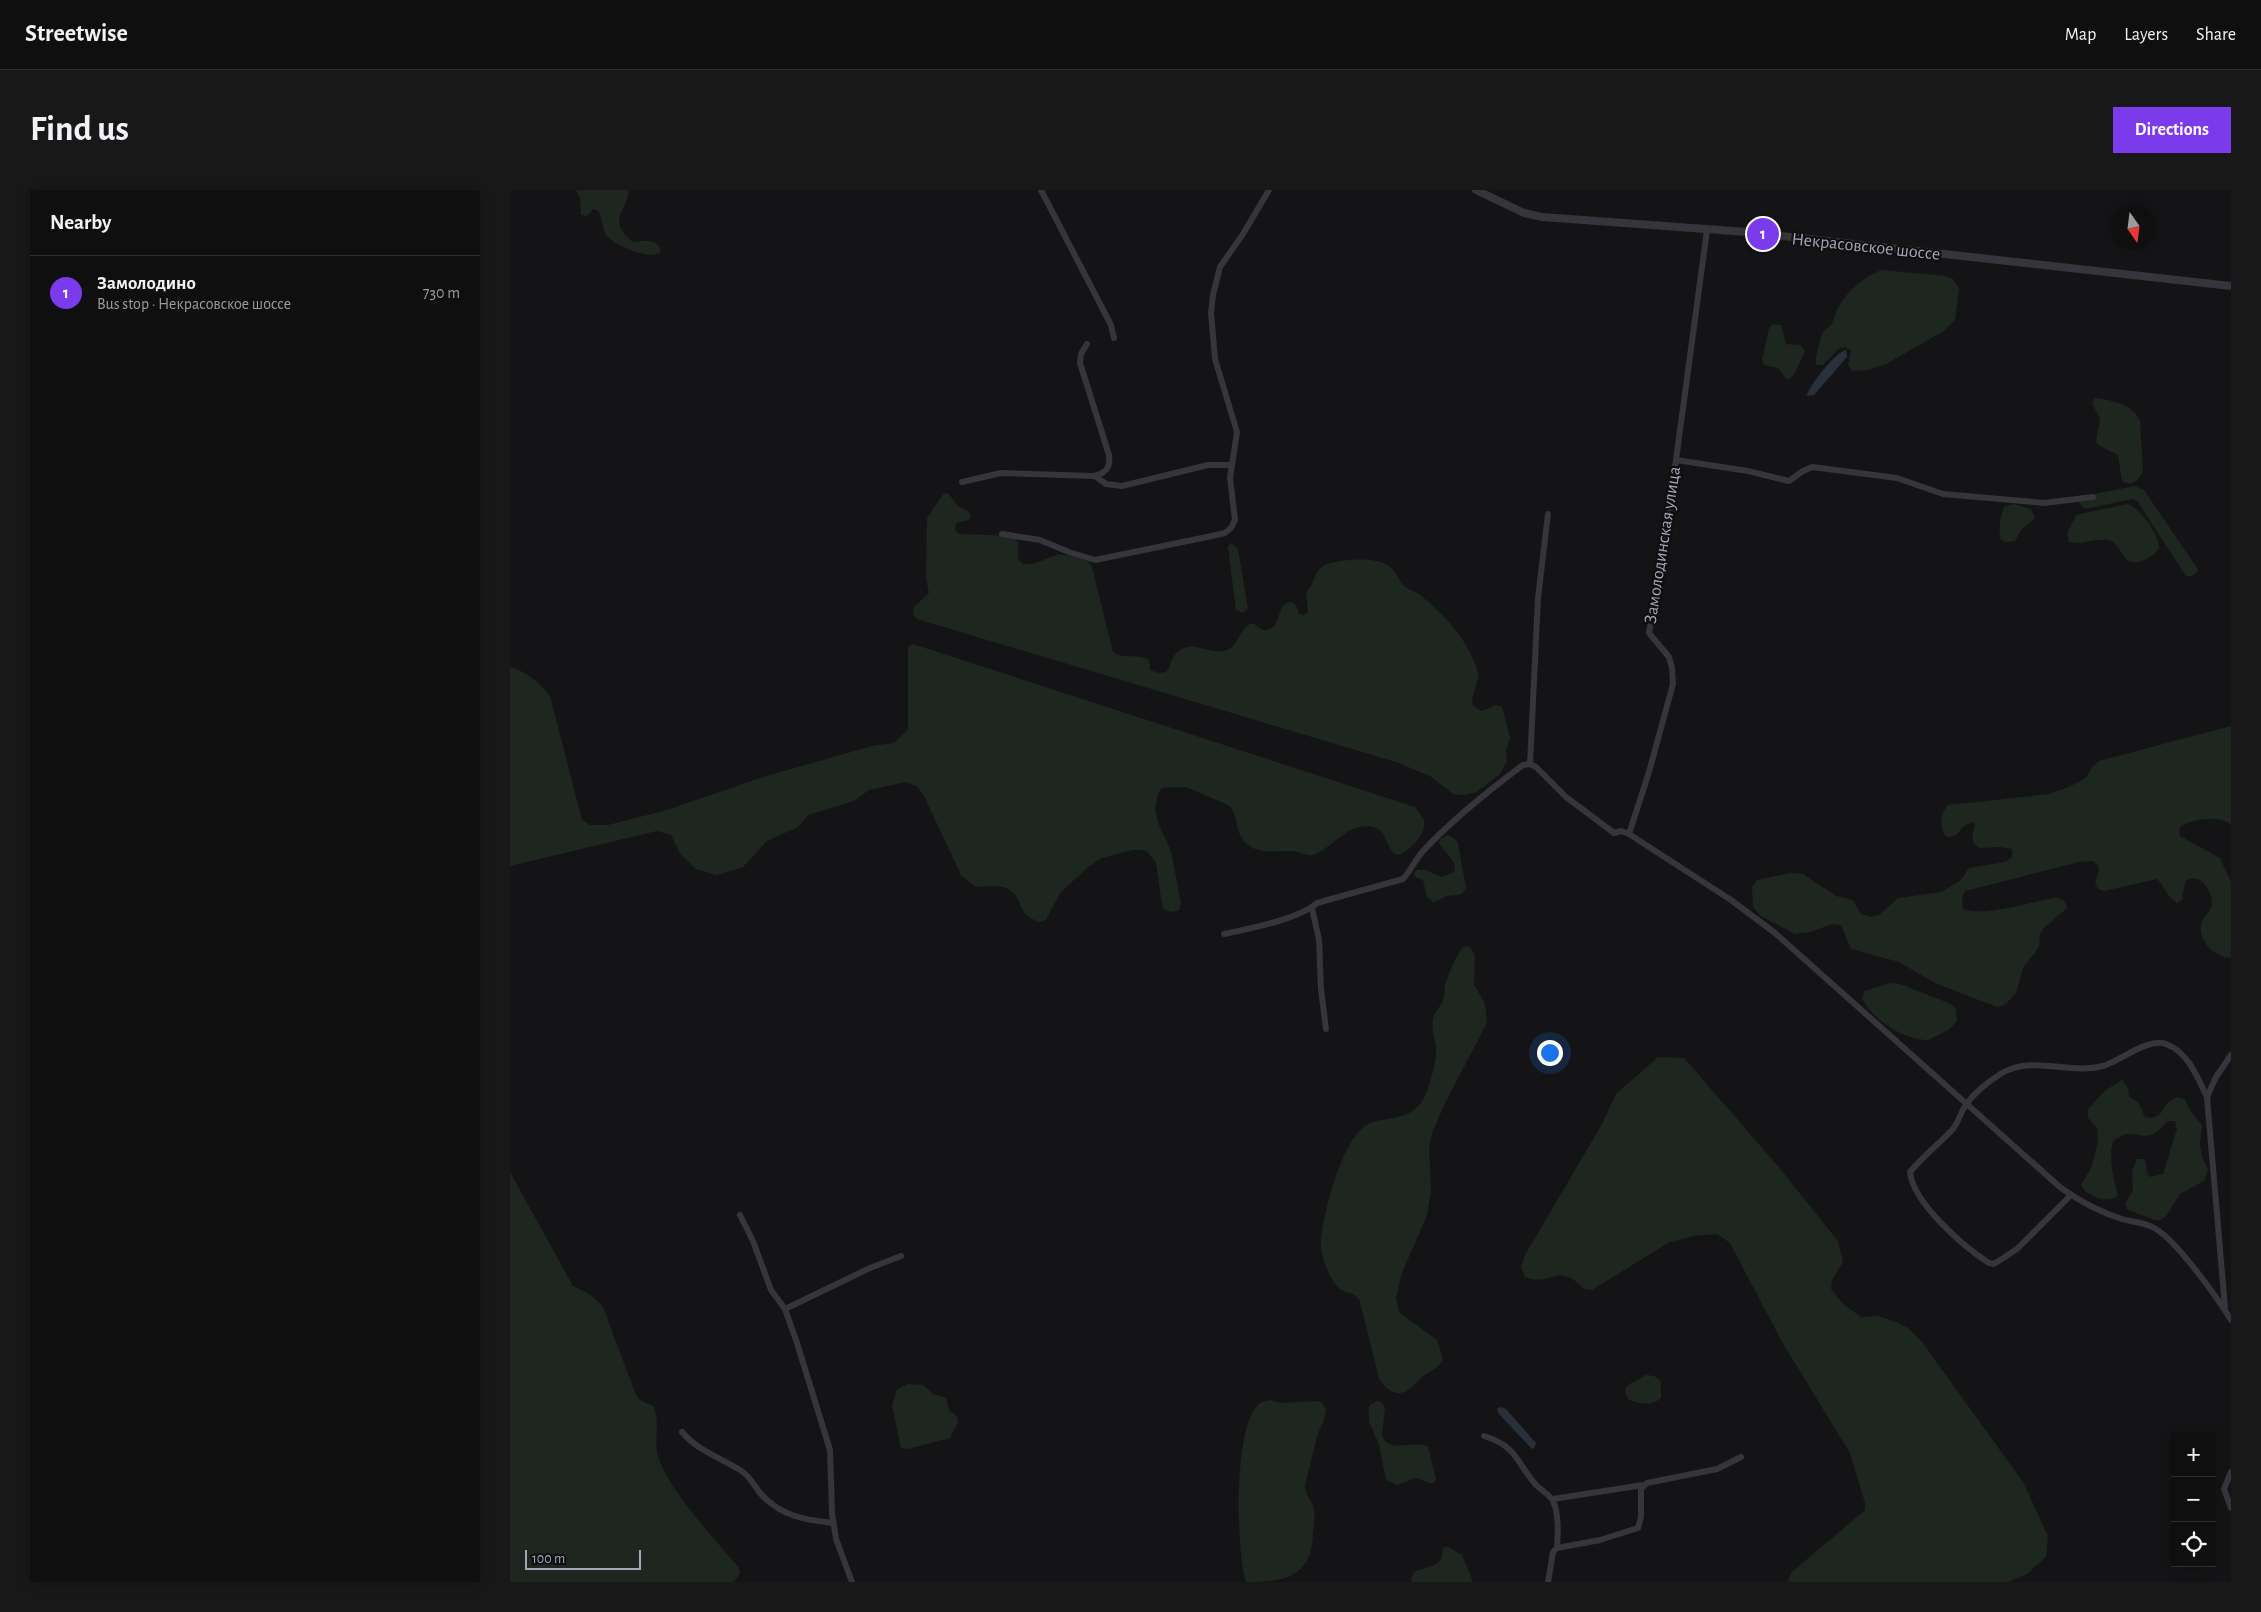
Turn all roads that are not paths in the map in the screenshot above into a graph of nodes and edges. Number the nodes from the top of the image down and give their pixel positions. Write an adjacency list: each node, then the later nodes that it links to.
1 (1041, 190): 6 (street)
2 (1269, 190): 9 (street)
3 (1476, 190): 4 (street, Некрасовское шоссе)
4 (1707, 230): 5 (street, Некрасовское шоссе); 8 (street, Замолодинская улица)
5 (2231, 286)
6 (1114, 338)
7 (1087, 344): 10 (street)
8 (1676, 460): 12 (street); 16 (street, Замолодинская улица)
9 (1231, 465): 10 (street); 14 (street)
10 (1094, 476): 11 (street)
11 (962, 482)
12 (2093, 497)
13 (1548, 514): 15 (street)
14 (1002, 534)
15 (1530, 764): 16 (street); 17 (street)
16 (1629, 834): 22 (street)
17 (1312, 908): 18 (street); 19 (street)
18 (1224, 934)
19 (1326, 1029)
20 (2231, 1055): 21 (street)
21 (2206, 1097): 22 (street); 26 (street)
22 (1967, 1104): 23 (street); 23 (street)
23 (2072, 1195): 26 (street)
24 (740, 1215): 27 (street)
25 (900, 1256): 27 (street)
26 (2225, 1308): 28 (street)
27 (785, 1309): 36 (street)
28 (2231, 1320)
29 (682, 1432): 36 (street)
30 (1484, 1436): 34 (street)
31 (1741, 1457): 33 (street)
32 (2231, 1472): 35 (street)
33 (1643, 1486): 34 (street); 37 (street)
34 (1553, 1499): 37 (street)
35 (2231, 1508)
36 (834, 1523): 38 (street)
37 (1557, 1548): 39 (street)
38 (852, 1582)
39 (1548, 1582)

